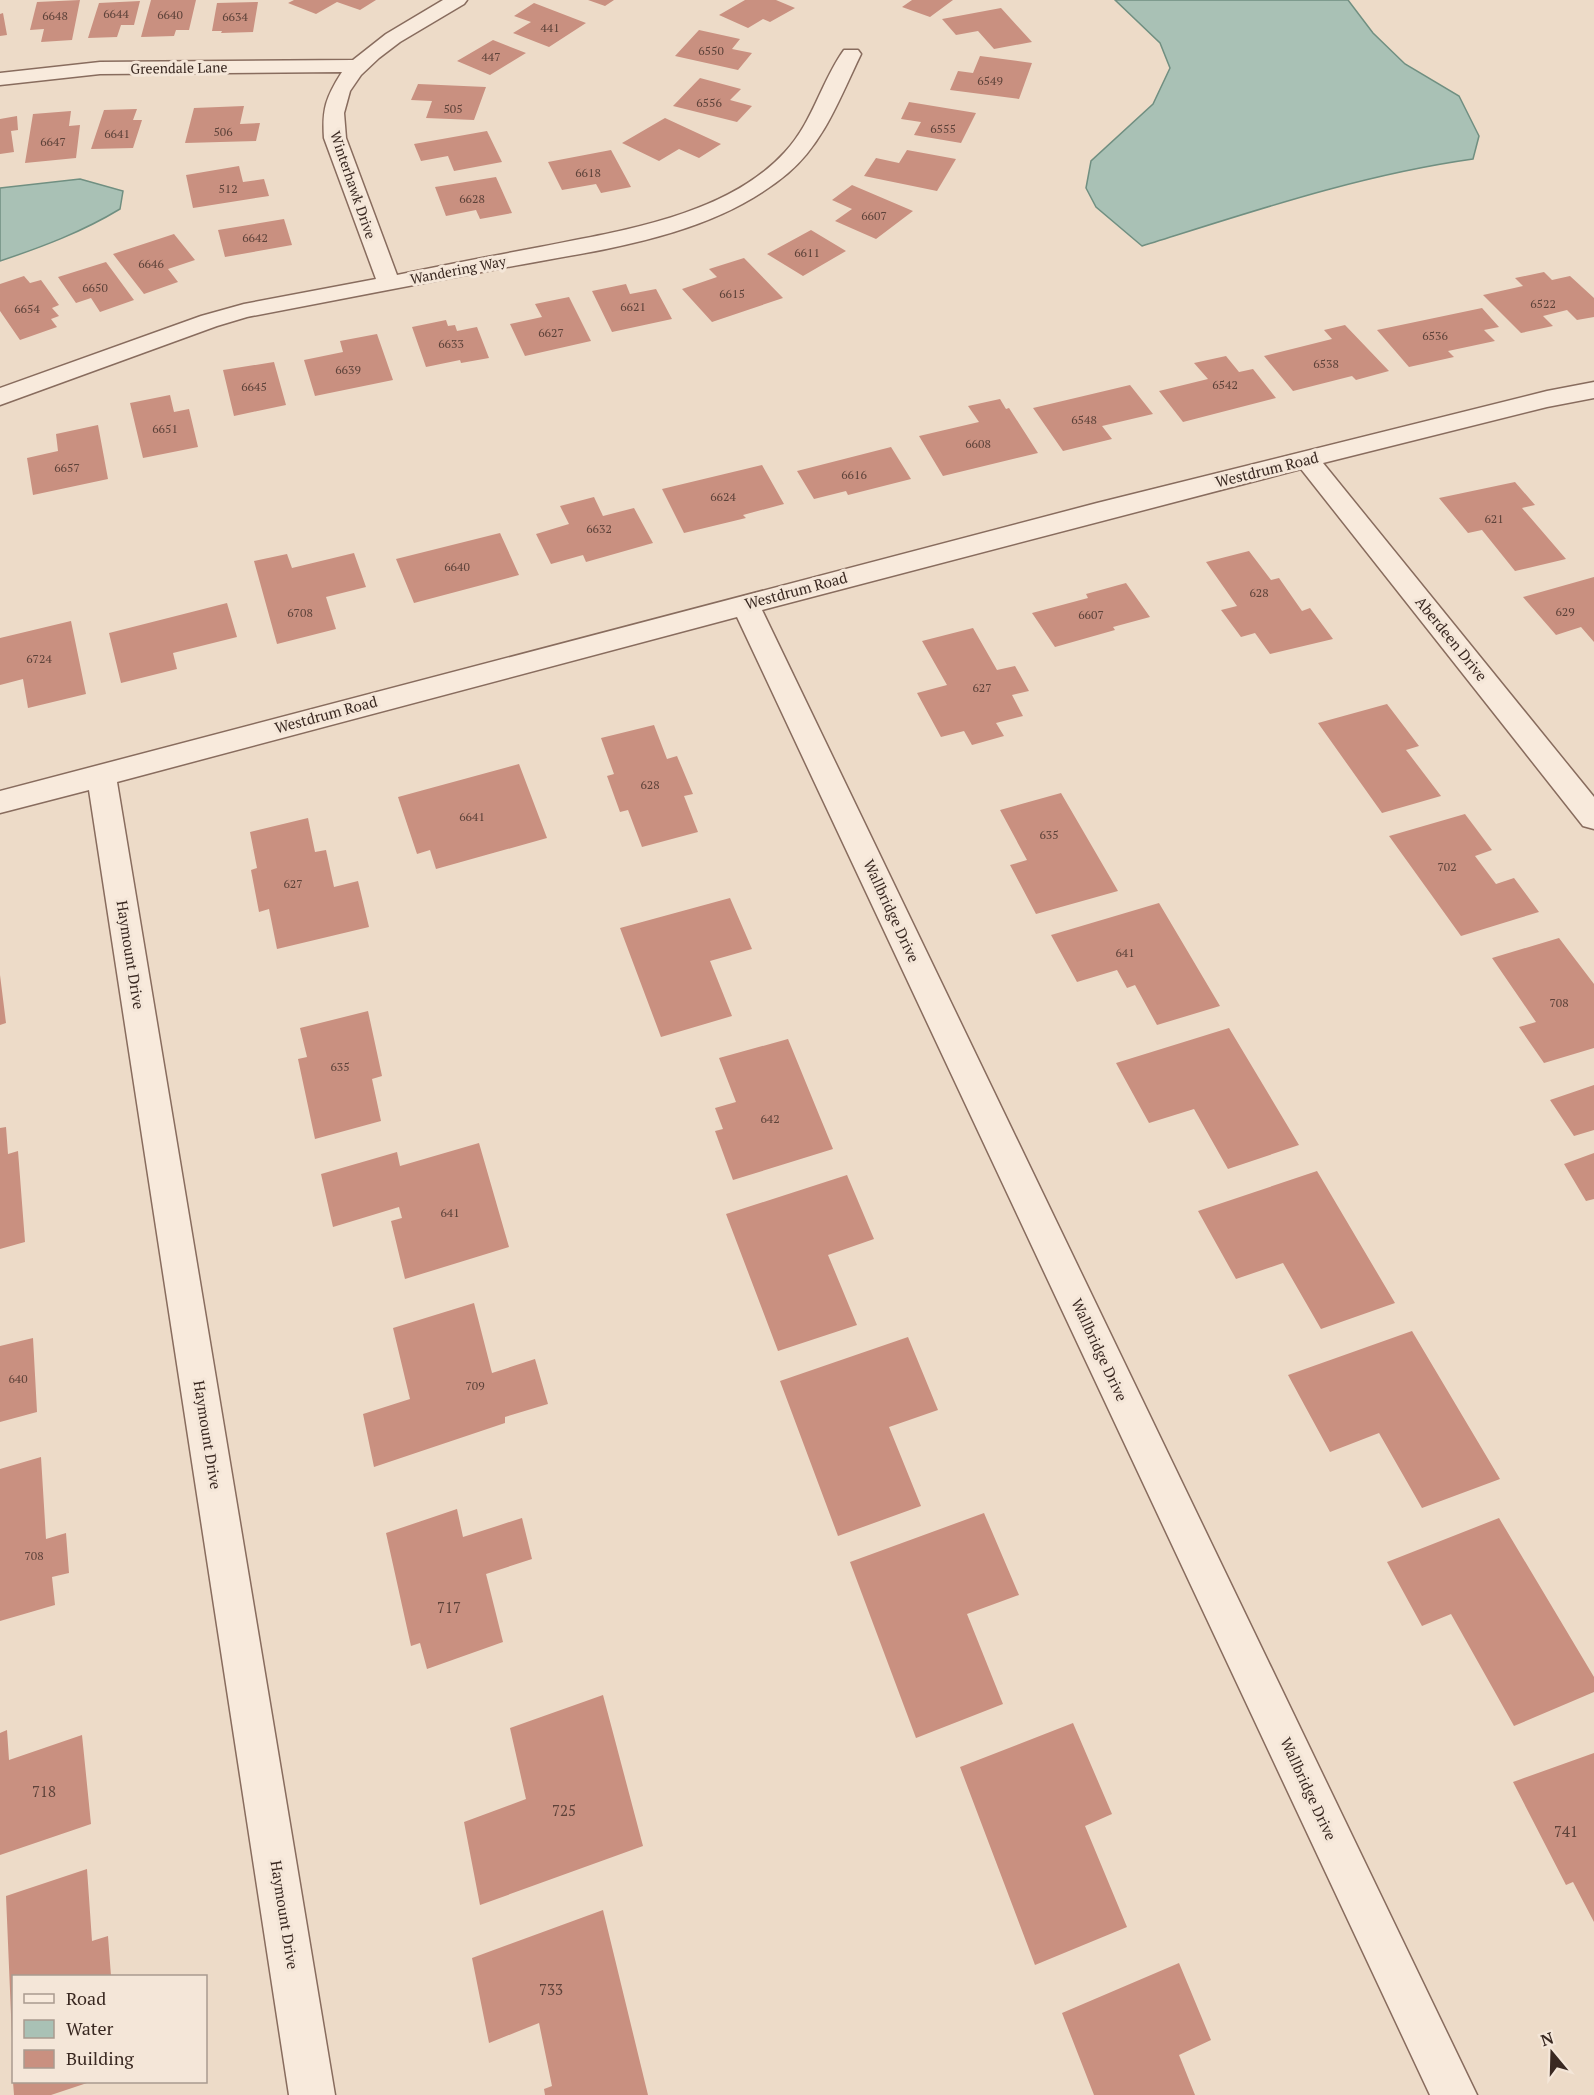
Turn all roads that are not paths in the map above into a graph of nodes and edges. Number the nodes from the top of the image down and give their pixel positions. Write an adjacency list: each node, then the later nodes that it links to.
1 (457, 0): 3 (street, Winterhawk Drive)
2 (851, 54): 5 (street, Wandering Way)
3 (358, 66): 4 (street, Greendale Lane); 5 (street, Winterhawk Drive)
4 (0, 79)
5 (389, 284): 7 (street, Wandering Way)
6 (1594, 390): 8 (street, Westdrum Road)
7 (0, 397)
8 (1307, 460): 9 (street, Westdrum Road); 12 (street, Aberdeen Drive)
9 (745, 604): 10 (street, Westdrum Road); 14 (street, Wallbridge Drive)
10 (101, 775): 11 (street, Westdrum Road); 13 (street, Haymount Drive)
11 (0, 802)
12 (1594, 818)
13 (312, 2095)
14 (1454, 2095)

